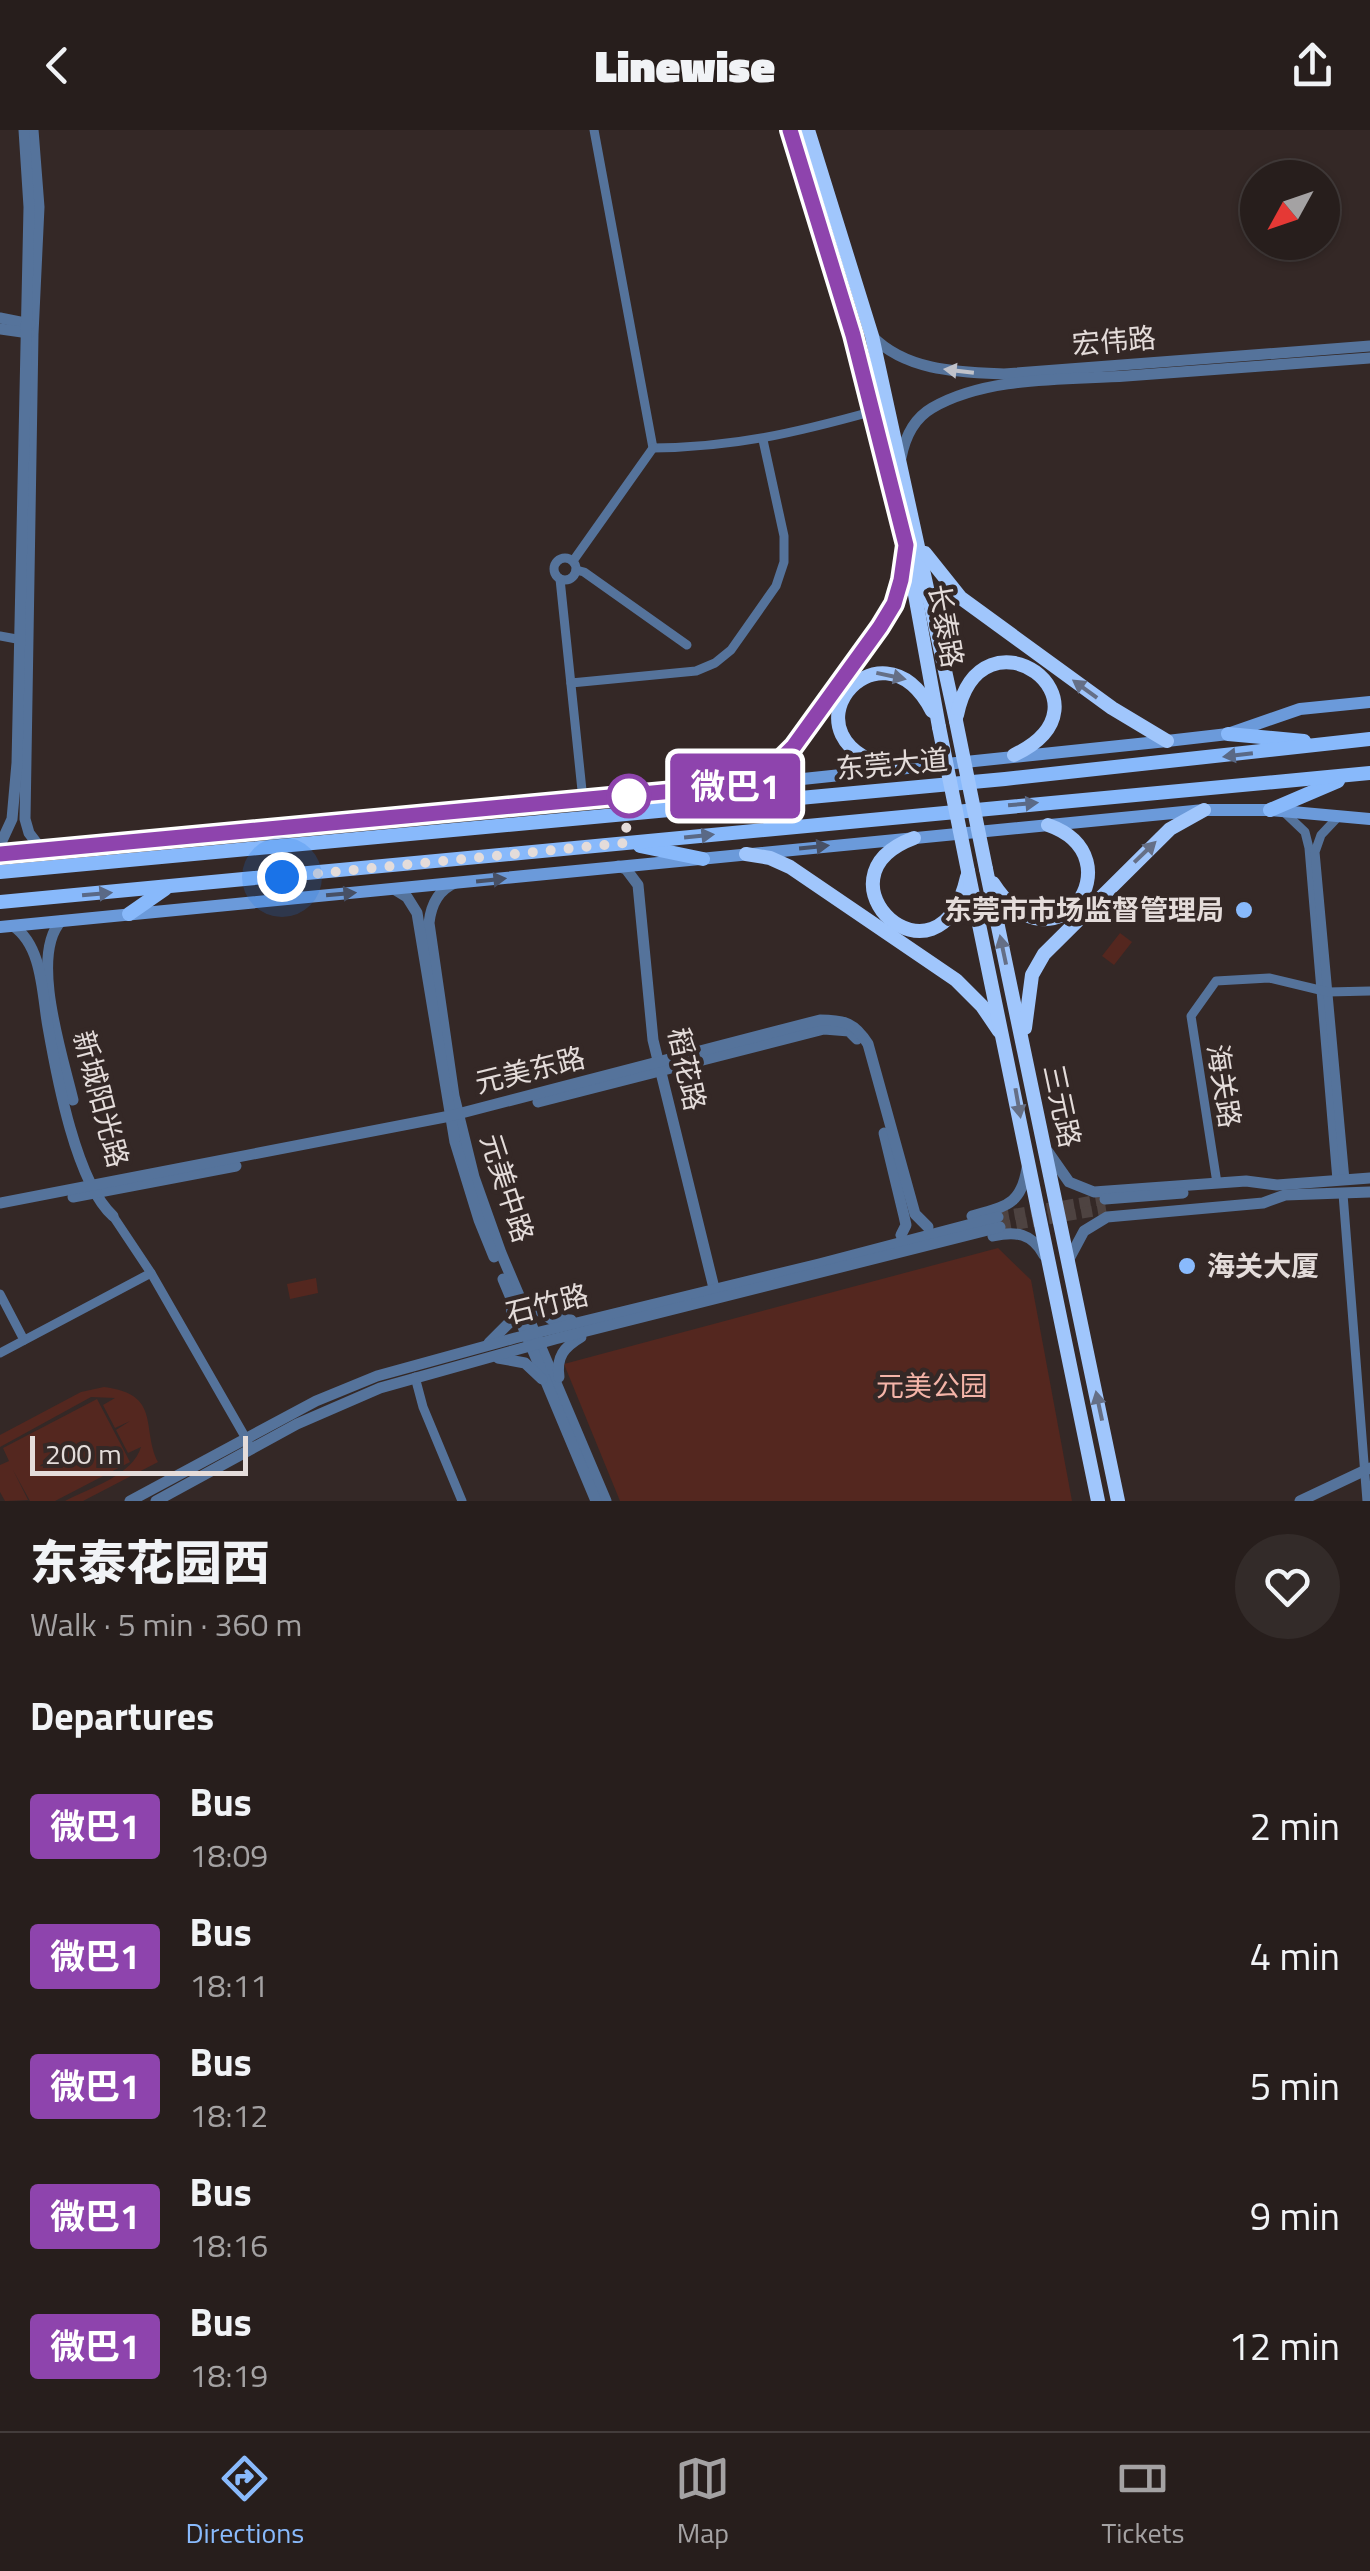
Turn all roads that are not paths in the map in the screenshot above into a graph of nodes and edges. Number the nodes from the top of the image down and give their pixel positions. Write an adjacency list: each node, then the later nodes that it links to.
1 (24, 130): 7 (street)
2 (32, 130): 7 (street)
3 (594, 130): 14 (street)
4 (790, 130): 12 (highway, 长泰路)
5 (811, 134): 9 (highway, 长泰路)
6 (0, 318): 7 (street)
7 (29, 328): 8 (street); 20 (street)
8 (0, 329)
9 (872, 336): 10 (street, 宏伟路, one-way to 9); 15 (highway, 长泰路)
10 (1370, 346)
11 (1370, 358): 15 (street, 宏伟路)
12 (874, 412): 13 (street); 16 (highway, 长泰路)
13 (763, 440): 14 (street); 22 (street)
14 (653, 448): 17 (street)
15 (901, 462): 16 (highway, 长泰路)
16 (912, 543): 24 (highway, 长泰路); 25 (highway, 长泰路); 28 (highway, one-way to 16); 34 (highway)
17 (574, 566): 18 (street); 18 (street); 21 (street)
18 (560, 579): 22 (street)
19 (0, 636): 20 (street)
20 (24, 641): 45 (street); 46 (street)
21 (687, 645)
22 (571, 683): 36 (street)
23 (1370, 702): 26 (main road)
24 (956, 721): 30 (highway); 52 (highway, 三元路, bridge)
25 (939, 727): 31 (highway, one-way to 25); 53 (highway, 三元路, bridge)
26 (1228, 734): 28 (main road); 29 (main road)
27 (1370, 740): 29 (main road, 东莞大道)
28 (1168, 741): 30 (main road)
29 (1324, 744): 39 (main road, 东莞大道, one-way to 39)
30 (1014, 755): 31 (main road)
31 (898, 770): 34 (main road)
32 (1370, 773): 33 (main road, 东莞大道)
33 (1352, 774): 38 (main road); 44 (main road, 东莞大道, one-way to 33)
34 (738, 785): 35 (main road)
35 (687, 791): 36 (main road); 39 (main road)
36 (583, 800): 46 (main road)
37 (1204, 810): 38 (main road); 42 (main road); 65 (highway, one-way to 37)
38 (1276, 811): 40 (main road); 62 (street)
39 (621, 815): 54 (main road, 东莞大道)
40 (1337, 818): 41 (main road); 62 (street)
41 (1370, 820)
42 (1048, 826): 43 (main road); 52 (highway)
43 (914, 838): 48 (main road, one-way to 43); 53 (highway)
44 (625, 843): 49 (main road); 56 (main road, 东莞大道)
45 (0, 845)
46 (42, 850): 47 (main road)
47 (0, 854)
48 (746, 854): 49 (main road); 64 (highway)
49 (703, 859): 50 (main road)
50 (659, 862): 51 (main road); 66 (street, 稻花路)
51 (618, 866): 55 (main road, one-way to 51); 66 (street, 稻花路)
52 (986, 869): 65 (highway, 三元路, one-way to 52)
53 (968, 871): 64 (highway, 三元路)
54 (0, 872)
55 (455, 884): 57 (main road); 67 (street, 元美中路)
56 (167, 888): 58 (main road, 东莞大道, one-way to 56); 59 (main road)
57 (394, 889): 59 (main road, one-way to 57); 67 (street, 元美中路)
58 (0, 902)
59 (128, 914): 60 (main road)
60 (61, 921): 61 (main road); 73 (street, 新城阳光路)
61 (7, 926): 73 (street, 新城阳光路)
62 (1324, 992): 63 (street, 海关路); 71 (street); 72 (street, 海关路)
63 (1370, 992)
64 (1006, 1044): 69 (highway, 三元路, one-way to 69)
65 (1023, 1044): 68 (highway, 三元路)
66 (662, 1066): 67 (street, 元美东路); 82 (street, 元美东路); 83 (street, 元美东路); 88 (street, 稻花路)
67 (455, 1119): 73 (street, 元美东路); 89 (street, 元美中路)
68 (1045, 1147): 78 (street); 84 (highway, 三元路)
69 (1028, 1158): 81 (street); 85 (highway, 三元路)
70 (1370, 1178): 71 (street)
71 (1341, 1180): 74 (street)
72 (1216, 1183): 74 (street); 78 (street)
73 (96, 1189): 77 (street, 元美东路); 79 (street, 元美东路); 80 (street, 新城阳光路)
74 (1281, 1190): 76 (street); 78 (street)
75 (1370, 1192): 76 (street)
76 (1343, 1194): 99 (street)
77 (0, 1203)
78 (1105, 1204): 84 (street)
79 (0, 1211)
80 (113, 1216): 87 (street)
81 (1005, 1220): 82 (street); 85 (street); 86 (street, 石竹路)
82 (928, 1227): 83 (street)
83 (900, 1235): 86 (street)
84 (1069, 1259): 106 (highway, 三元路, one-way to 84)
85 (1050, 1265): 105 (highway, 三元路)
86 (807, 1271): 88 (street, 石竹路); 91 (street, 石竹路)
87 (151, 1273): 93 (street); 98 (street)
88 (718, 1288): 91 (street, 石竹路)
89 (512, 1290): 91 (street); 92 (street, 元美中路); 94 (street)
90 (0, 1294): 93 (street)
91 (592, 1325): 92 (street, 石竹路); 97 (street)
92 (535, 1339): 94 (street, 石竹路); 97 (street, 元美中路)
93 (24, 1340): 95 (street)
94 (486, 1352): 96 (street, 石竹路); 97 (street); 98 (street, 石竹路)
95 (0, 1353)
96 (415, 1378): 98 (street, 石竹路); 102 (street)
97 (557, 1393): 103 (street, 元美中路); 104 (street, 元美中路)
98 (248, 1444): 100 (street, 石竹路); 101 (street, 石竹路)
99 (1367, 1469): 107 (street); 108 (street)
100 (130, 1501)
101 (156, 1501)
102 (462, 1501)
103 (596, 1501)
104 (606, 1501)
105 (1098, 1501)
106 (1118, 1501)
107 (1300, 1501)
108 (1367, 1501)

